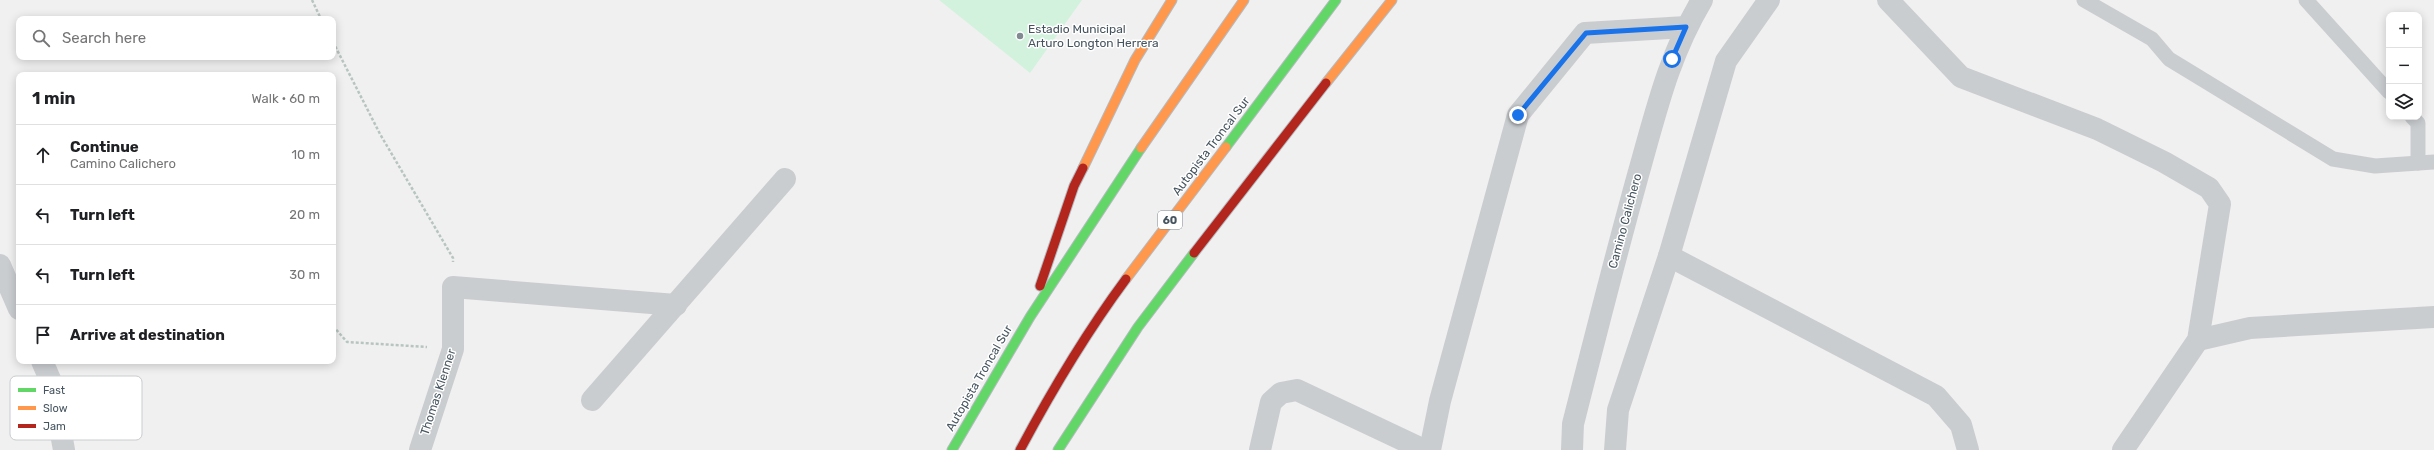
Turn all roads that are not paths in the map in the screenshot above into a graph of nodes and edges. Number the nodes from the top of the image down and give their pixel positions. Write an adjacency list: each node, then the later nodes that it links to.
1 (1172, 0): 20 (highway)
2 (1244, 0): 20 (highway, Autopista Troncal Sur)
3 (1336, 0): 30 (highway, Autopista Troncal Sur / 60)
4 (1392, 0): 31 (highway)
5 (1702, 0): 10 (street, Camino Calichero)
6 (1770, 0): 16 (street)
7 (1888, 0): 22 (street)
8 (2084, 0): 14 (lane)
9 (2306, 0): 11 (lane)
10 (1686, 27): 34 (street); 35 (street, Camino Calichero)
11 (2386, 89)
12 (2415, 120): 14 (lane)
13 (2434, 162): 14 (lane)
14 (2418, 163)
15 (785, 179): 19 (street)
16 (1669, 256): 36 (street); 37 (street)
17 (0, 265): 18 (street)
18 (16, 302)
19 (676, 305): 25 (street); 28 (street, Thomas Klenner)
20 (1030, 313): 29 (highway, Autopista Troncal Sur)
21 (2434, 317): 22 (street)
22 (2198, 340): 38 (street)
23 (43, 364): 24 (street)
24 (49, 376)
25 (592, 400)
26 (62, 440): 27 (street)
27 (64, 450)
28 (420, 450)
29 (952, 450)
30 (1020, 450)
31 (1058, 450)
32 (1260, 450): 33 (street)
33 (1424, 450)
34 (1430, 450)
35 (1572, 450)
36 (1615, 450)
37 (1968, 450)
38 (2123, 450)

